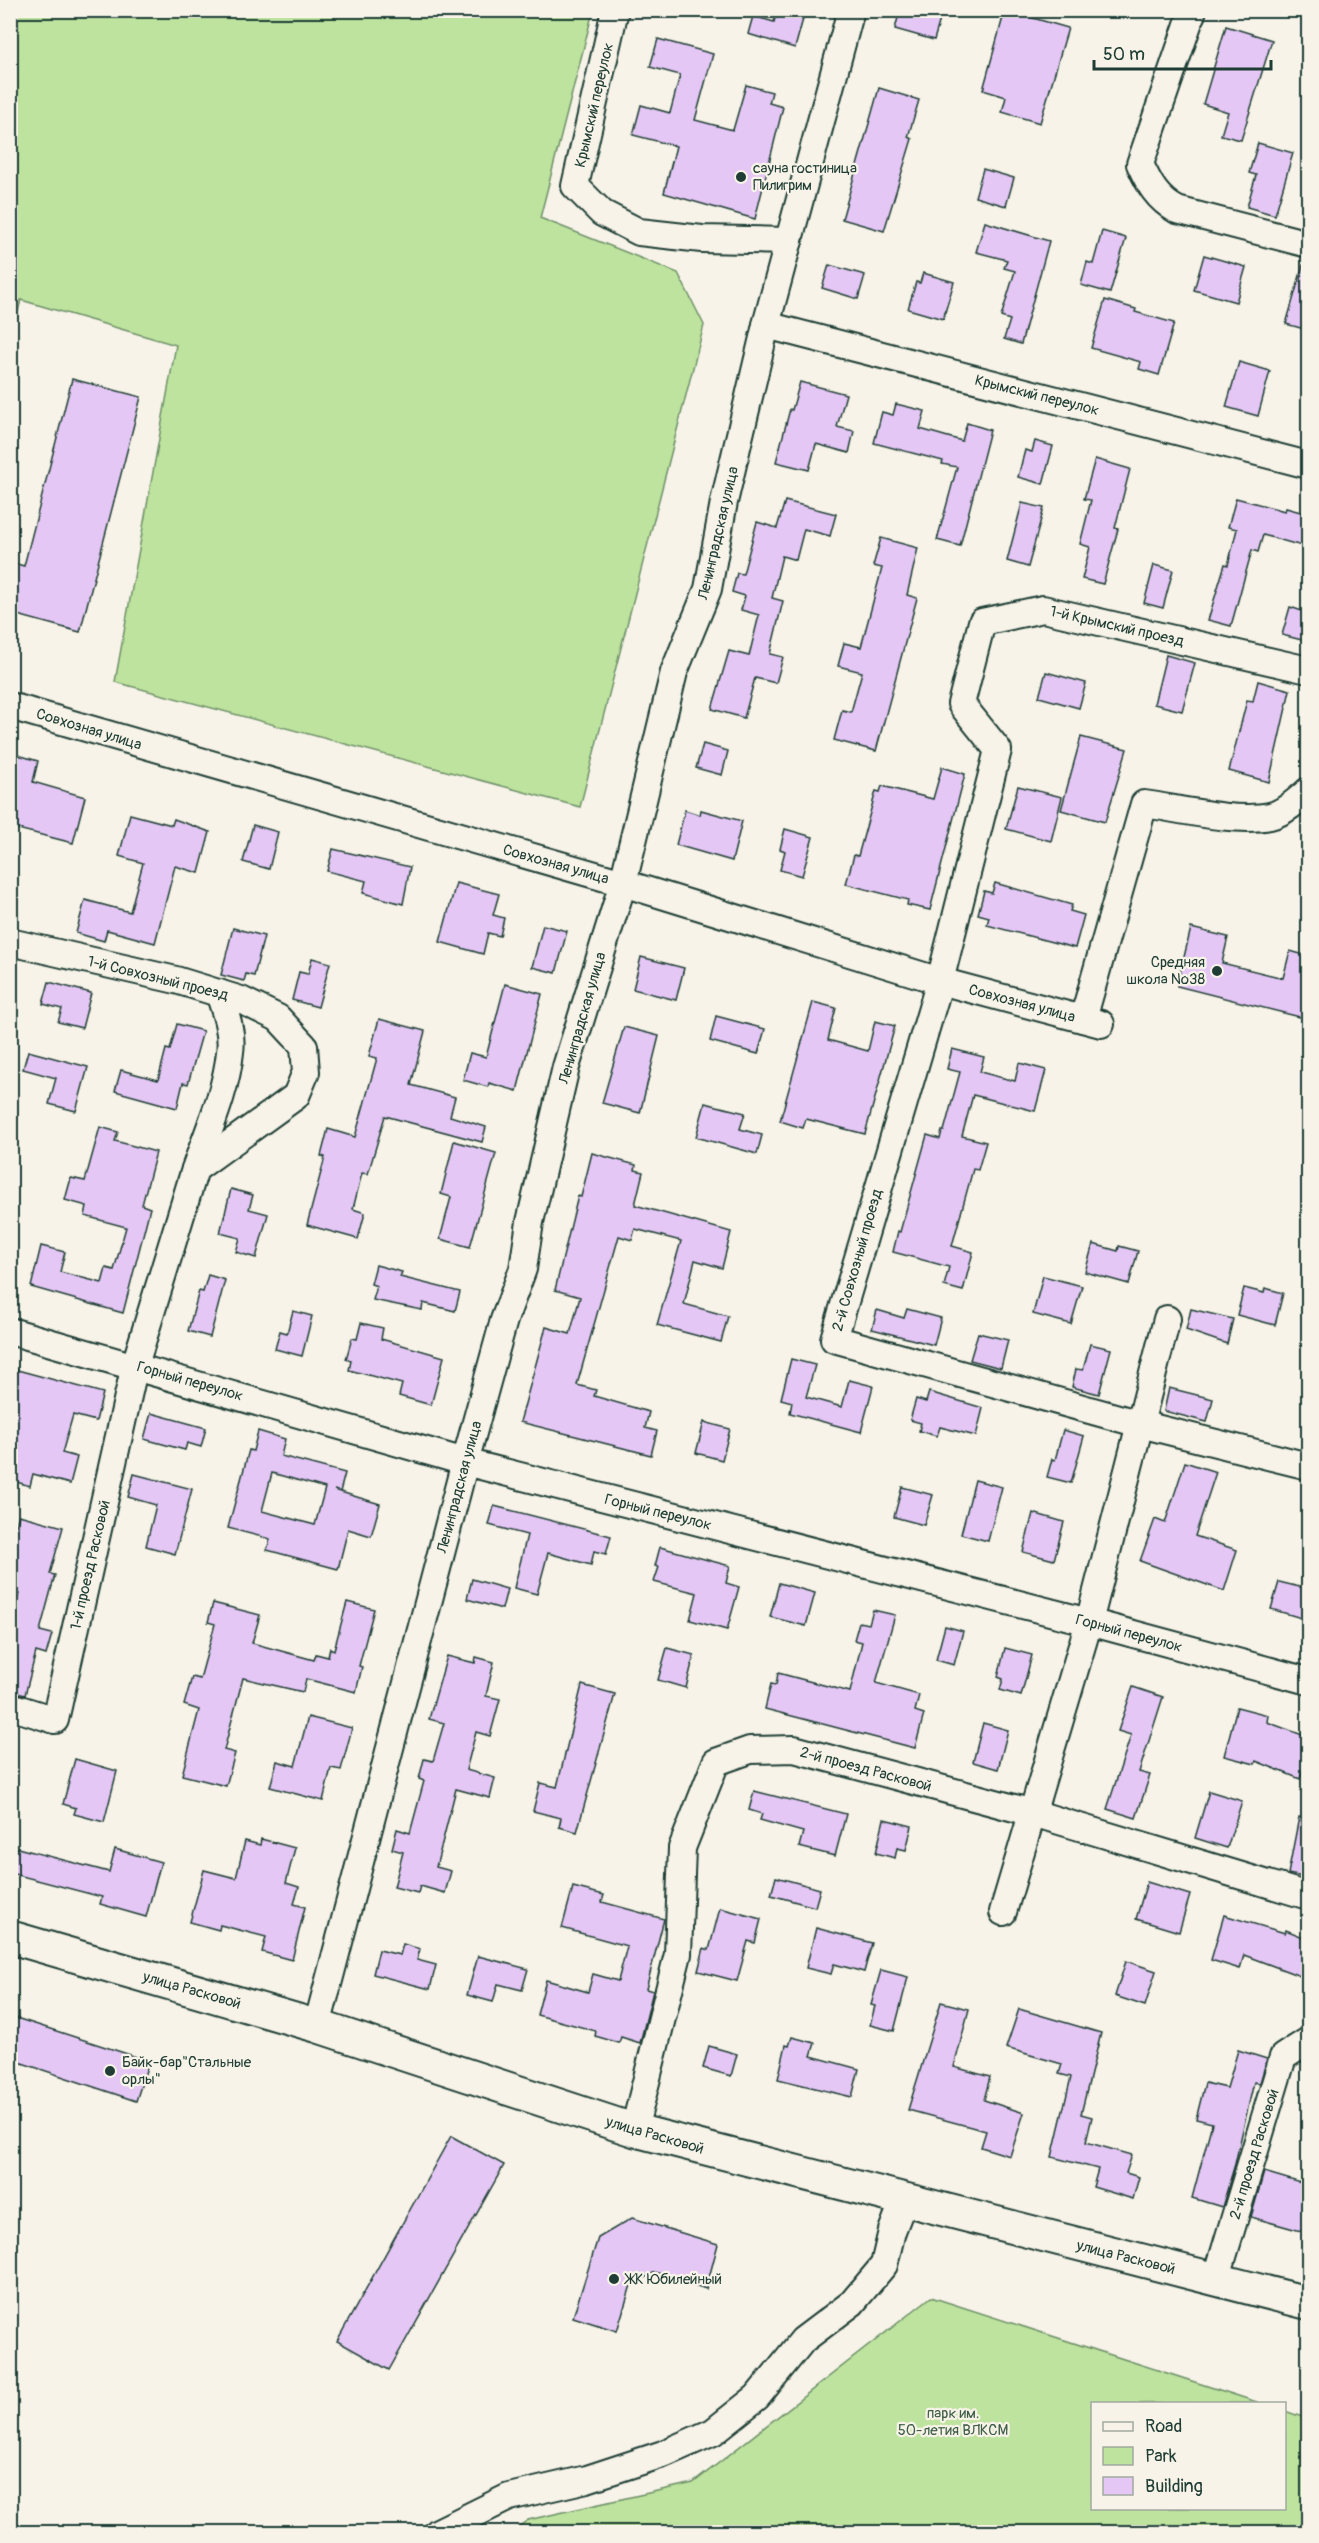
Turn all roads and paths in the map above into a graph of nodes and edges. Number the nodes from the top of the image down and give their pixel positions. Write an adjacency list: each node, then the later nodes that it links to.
1 (615, 10): 4 (street, Крымский переулок)
2 (851, 10): 4 (street, Ленинградская улица)
3 (1192, 10): 5 (street)
4 (789, 241): 6 (street, Ленинградская улица)
5 (1308, 244)
6 (766, 325): 7 (street, Крымский переулок); 11 (street, Ленинградская улица)
7 (1308, 465)
8 (1308, 670): 13 (street, 1-й Крымский проезд)
9 (10, 706): 11 (street, Совхозная улица)
10 (1308, 791): 13 (street, Совхозная улица)
11 (622, 883): 13 (street, Совхозная улица); 20 (street, Ленинградская улица)
12 (10, 942): 14 (street, 1-й Совхозный проезд)
13 (940, 981): 19 (street, 2-й Совхозный проезд)
14 (219, 993): 15 (street); 15 (street, 1-й Совхозный проезд)
15 (195, 1169): 18 (street)
16 (1167, 1318): 19 (street)
17 (10, 1331): 18 (street, Горный переулок)
18 (135, 1365): 20 (street, Горный переулок); 24 (street, 1-й проезд Расковой)
19 (1140, 1424): 21 (street, 2-й Совхозный проезд); 22 (street)
20 (465, 1462): 22 (street, Горный переулок); 29 (street, Ленинградская улица)
21 (1308, 1466)
22 (1089, 1622): 23 (street, Горный переулок); 25 (street)
23 (1308, 1681)
24 (10, 1706)
25 (1033, 1813): 26 (street, 2-й проезд Расковой); 27 (street); 31 (street, 2-й проезд Расковой)
26 (1308, 1896)
27 (1003, 1912)
28 (10, 1937): 29 (street, улица Расковой)
29 (317, 2026): 31 (street, улица Расковой)
30 (1308, 2041): 33 (street, 2-й проезд Расковой)
31 (634, 2130): 32 (street, улица Расковой)
32 (904, 2200): 33 (street, улица Расковой); 35 (street)
33 (1216, 2280): 34 (street, улица Расковой)
34 (1308, 2303)
35 (438, 2532)

